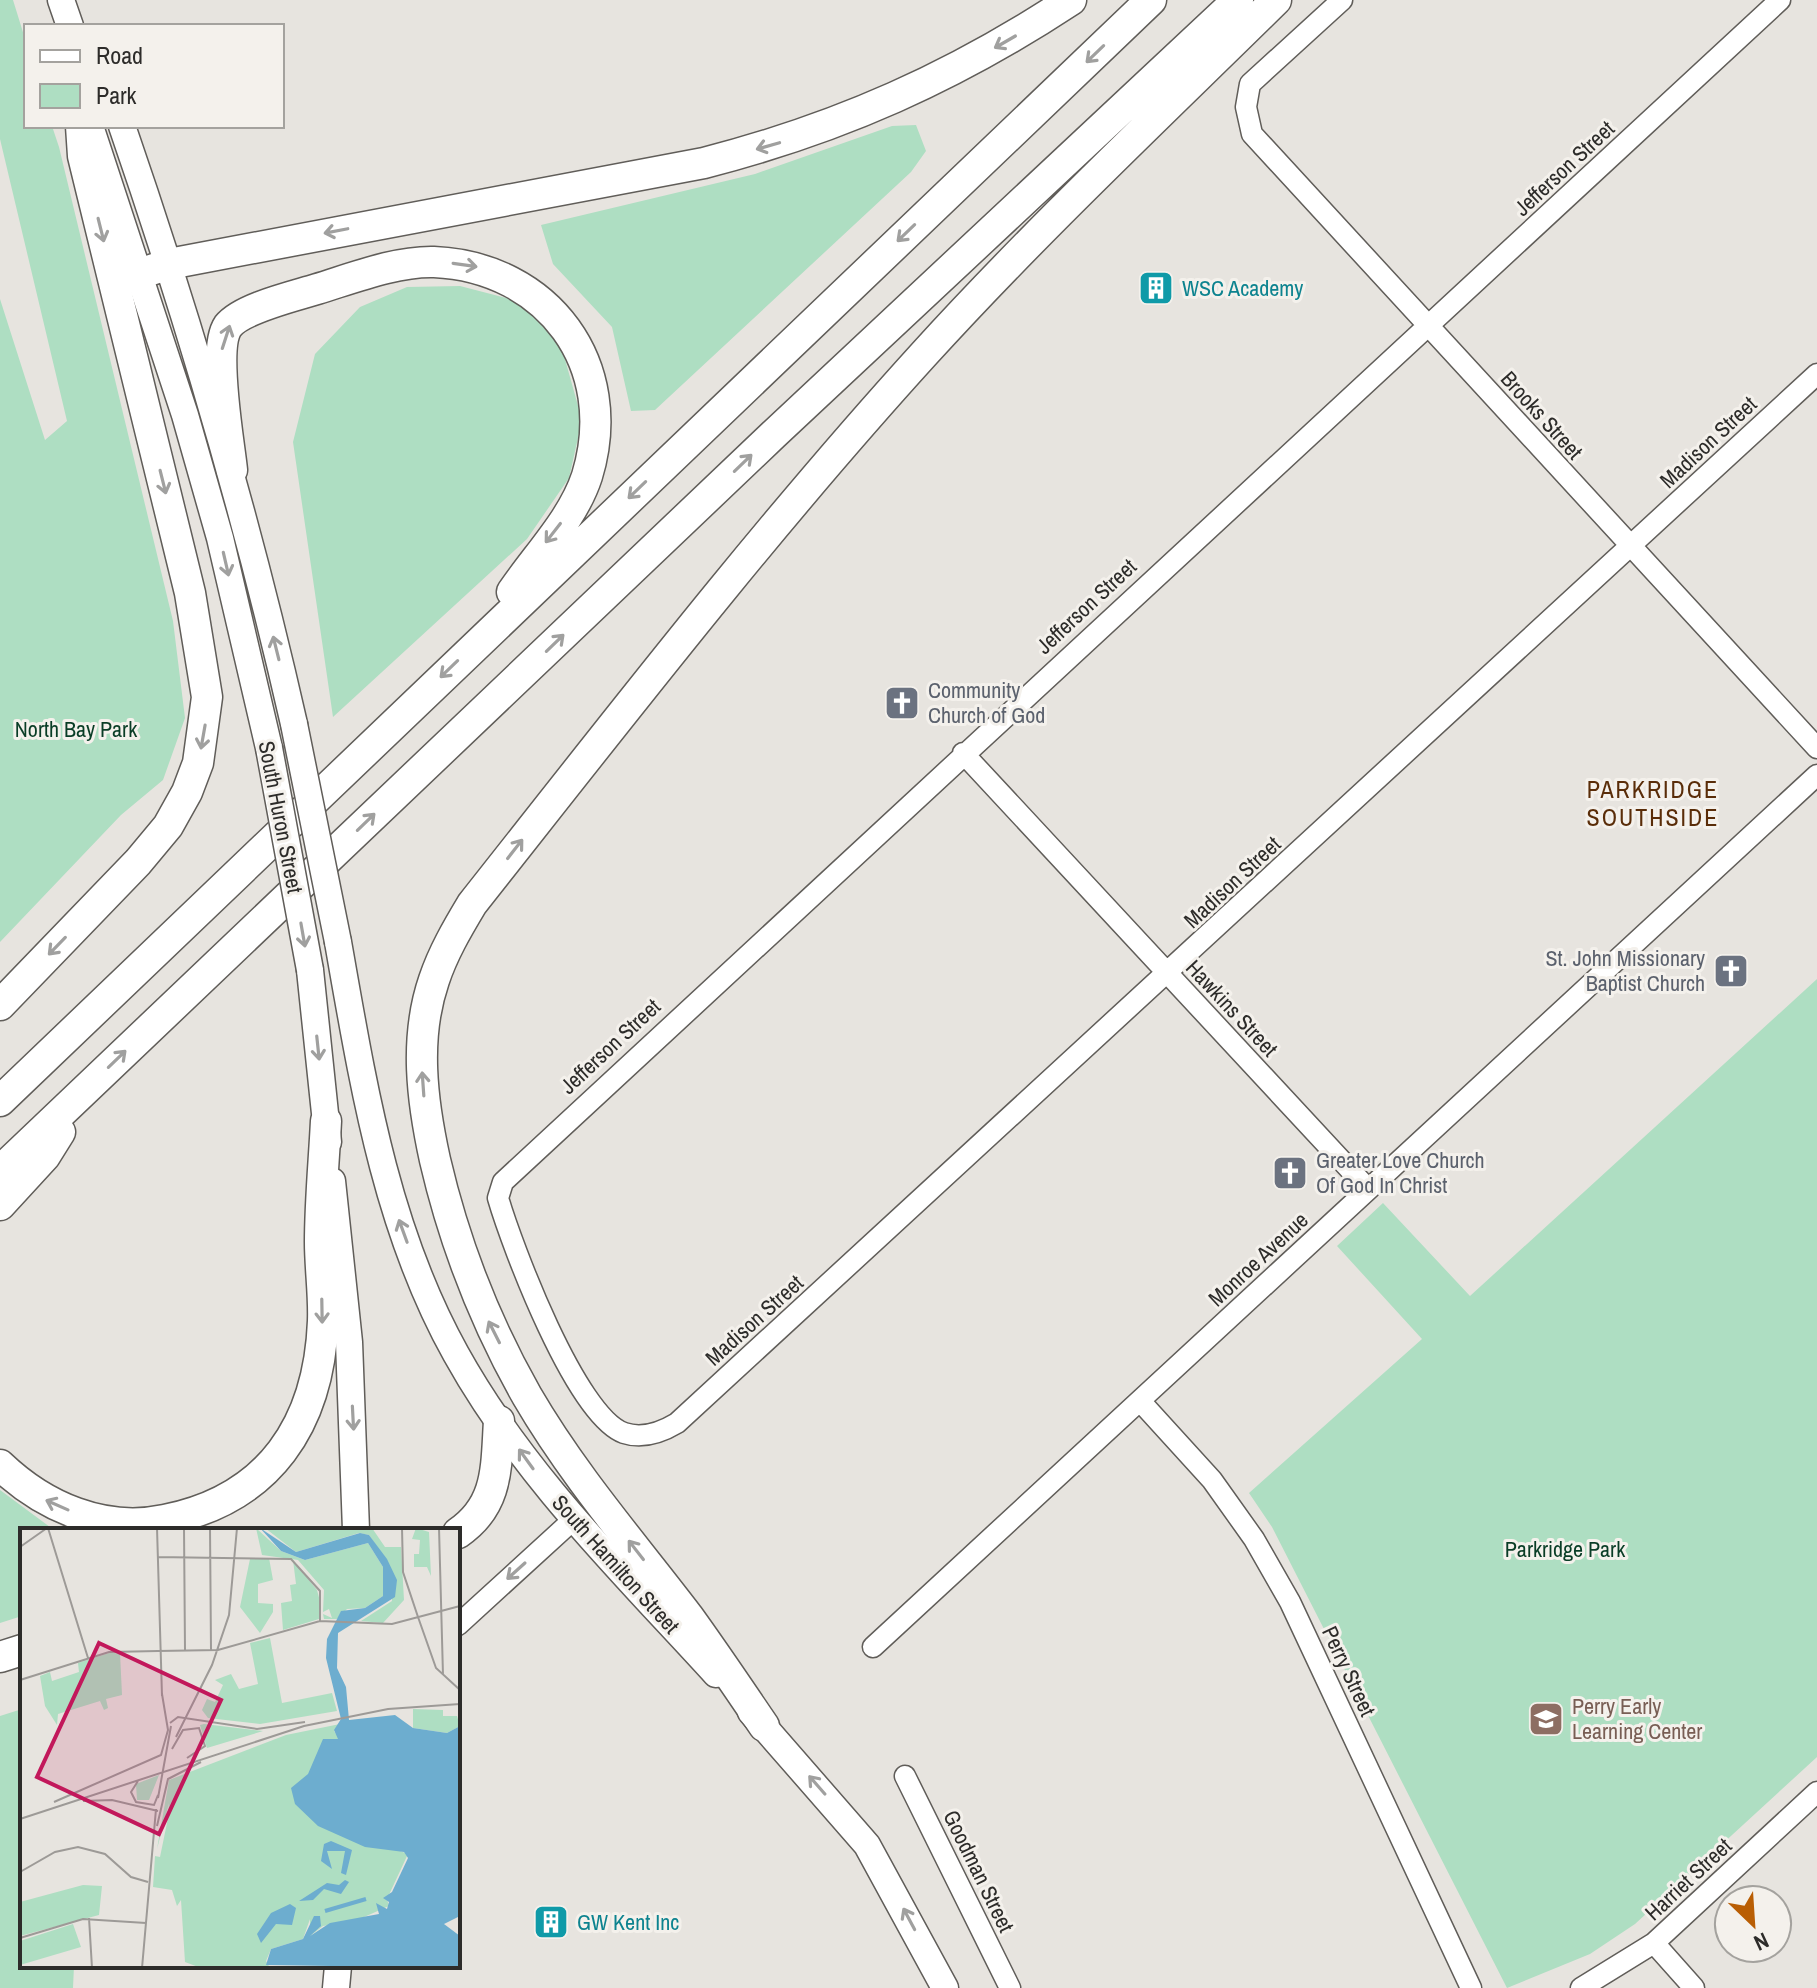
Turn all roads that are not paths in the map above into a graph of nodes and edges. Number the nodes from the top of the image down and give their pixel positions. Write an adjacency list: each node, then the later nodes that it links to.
1 (61, 0): 8 (main road)
2 (1071, 0): 12 (highway, one-way to 12)
3 (1151, 0): 18 (highway, one-way to 18)
4 (1238, 0): 24 (highway, one-way to 4)
5 (1276, 0): 42 (highway, one-way to 5)
6 (1342, 0): 14 (street, Brooks Street)
7 (1780, 0): 14 (street, Jefferson Street)
8 (69, 24)
9 (81, 128): 23 (highway, one-way to 23)
10 (91, 128): 13 (main road, South Huron Street)
11 (123, 128): 12 (main road, South Huron Street)
12 (169, 264): 13 (highway); 16 (main road, South Huron Street)
13 (139, 274): 27 (main road, South Huron Street, one-way to 27, bridge)
14 (1429, 326): 17 (street, Brooks Street); 20 (street, Jefferson Street)
15 (1817, 374): 17 (street, Madison Street)
16 (232, 470): 18 (highway, one-way to 18); 25 (main road, South Huron Street, one-way to 16, bridge)
17 (1630, 547): 19 (street, Brooks Street); 22 (street, Madison Street)
18 (478, 641): 26 (highway, one-way to 26)
19 (1817, 748)
20 (963, 753): 22 (street, Hawkins Street); 33 (street, Jefferson Street)
21 (1817, 775): 29 (street, Monroe Avenue)
22 (1168, 974): 29 (street, Hawkins Street); 33 (street, Madison Street)
23 (0, 1005)
24 (89, 1085): 28 (highway); 30 (highway)
25 (365, 1095): 32 (main road, South Hamilton Street, one-way to 25)
26 (0, 1101)
27 (326, 1121): 34 (highway, one-way to 34); 36 (main road, South Huron Street, one-way to 36)
28 (0, 1171)
29 (1368, 1189): 31 (street, Monroe Avenue)
30 (0, 1205)
31 (1141, 1402): 39 (street, Monroe Avenue); 50 (street, Perry Street)
32 (499, 1421): 35 (main road, South Hamilton Street, one-way to 32); 37 (highway)
33 (677, 1423)
34 (0, 1465)
35 (574, 1519): 38 (street, one-way to 38); 42 (main road, South Hamilton Street)
36 (356, 1528)
37 (460, 1532)
38 (460, 1623)
39 (873, 1647)
40 (20, 1651): 41 (highway)
41 (0, 1657)
42 (764, 1726): 48 (main road, South Hamilton Street, one-way to 42)
43 (905, 1776): 49 (street, Goodman Street)
44 (1817, 1792): 45 (street, Harriet Street)
45 (1654, 1943): 51 (street, Harriet Street); 52 (street)
46 (338, 1968): 47 (main road)
47 (336, 1988)
48 (945, 1988)
49 (1010, 1988)
50 (1471, 1988)
51 (1581, 1988)
52 (1694, 1988)

